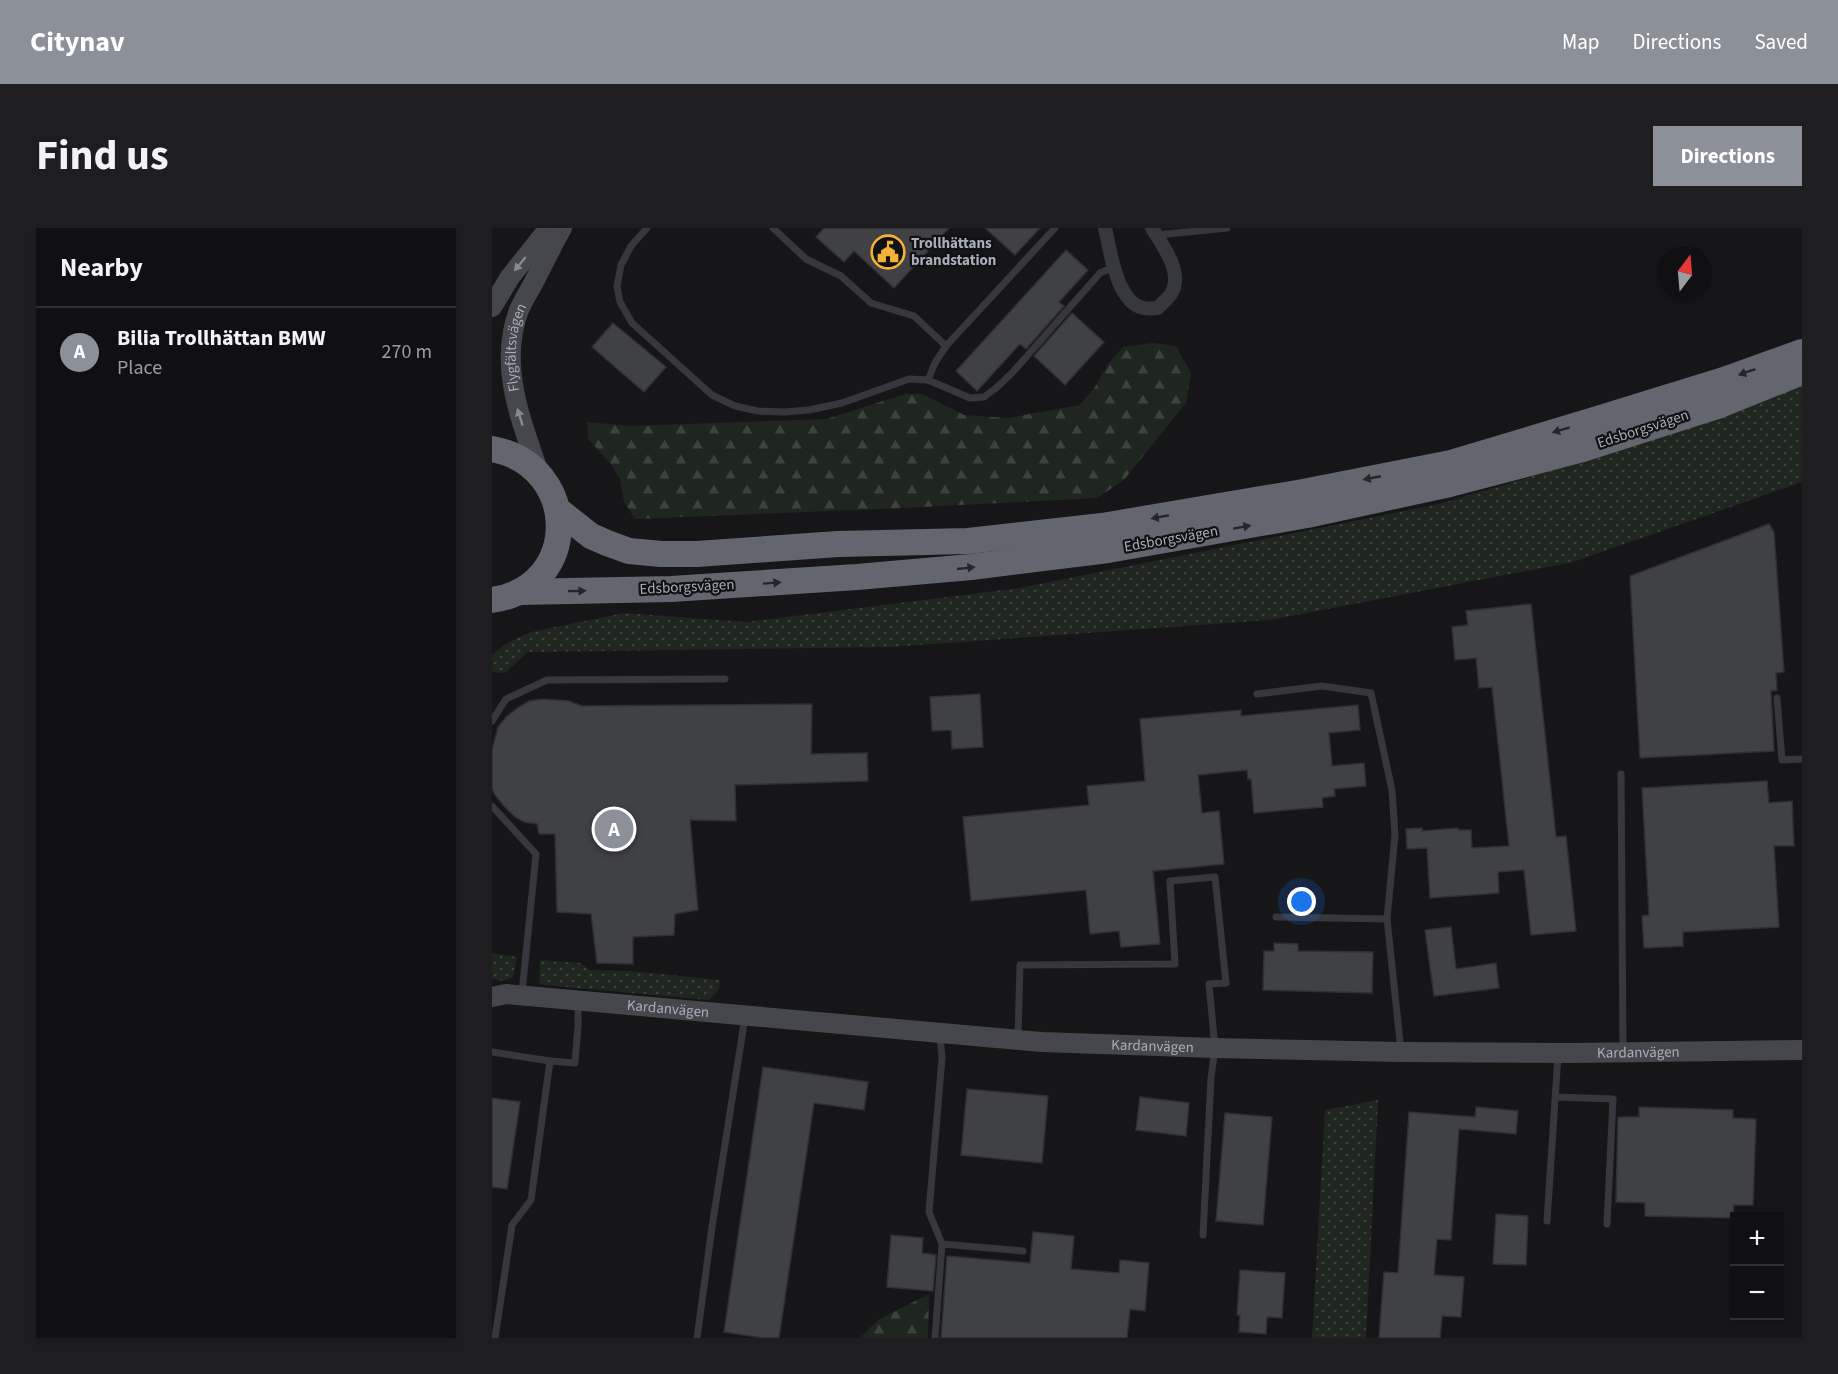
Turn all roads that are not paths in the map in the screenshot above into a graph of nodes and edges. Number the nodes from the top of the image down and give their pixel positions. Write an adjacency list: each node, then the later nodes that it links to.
1 (549, 228): 10 (street, Flygfältsvägen, one-way to 10)
2 (562, 228): 16 (street, Flygfältsvägen, one-way to 2)
3 (647, 228): 14 (lane)
4 (772, 228): 11 (lane)
5 (1055, 228): 11 (lane)
6 (1105, 228): 9 (street)
7 (1227, 228): 8 (lane)
8 (1155, 232): 9 (street)
9 (1114, 267): 14 (lane)
10 (492, 307)
11 (946, 346): 14 (lane)
12 (1802, 352): 17 (highway, Edsborgsvägen, one-way to 17)
13 (1802, 372): 18 (highway, Edsborgsvägen, one-way to 13)
14 (928, 380)
15 (492, 449): 16 (highway)
16 (539, 473): 17 (highway)
17 (558, 510): 18 (highway)
18 (519, 592): 19 (highway)
19 (493, 601)
20 (725, 679): 23 (lane)
21 (1257, 694): 28 (lane)
22 (1777, 698): 24 (lane)
23 (492, 721)
24 (1802, 759)
25 (1621, 774): 39 (lane)
26 (492, 806): 29 (lane)
27 (1276, 917): 28 (lane)
28 (1387, 919): 37 (lane)
29 (503, 994): 30 (street, Kardanvägen)
30 (578, 1001): 31 (street, Kardanvägen); 40 (lane)
31 (745, 1016): 32 (street, Kardanvägen); 48 (lane)
32 (939, 1033): 33 (street, Kardanvägen); 45 (lane)
33 (1018, 1040): 34 (street, Kardanvägen); 34 (lane)
34 (1215, 1048): 37 (street, Kardanvägen); 44 (lane)
35 (1802, 1050): 39 (street, Kardanvägen)
36 (492, 1052): 40 (lane)
37 (1401, 1052): 38 (street, Kardanvägen)
38 (1558, 1052): 39 (street, Kardanvägen); 41 (lane)
39 (1623, 1052)
40 (550, 1061): 47 (lane)
41 (1556, 1097): 42 (lane); 43 (lane)
42 (1547, 1221)
43 (1607, 1224)
44 (1203, 1235)
45 (942, 1244): 46 (lane); 49 (lane)
46 (1023, 1251)
47 (495, 1338)
48 (697, 1338)
49 (935, 1338)

